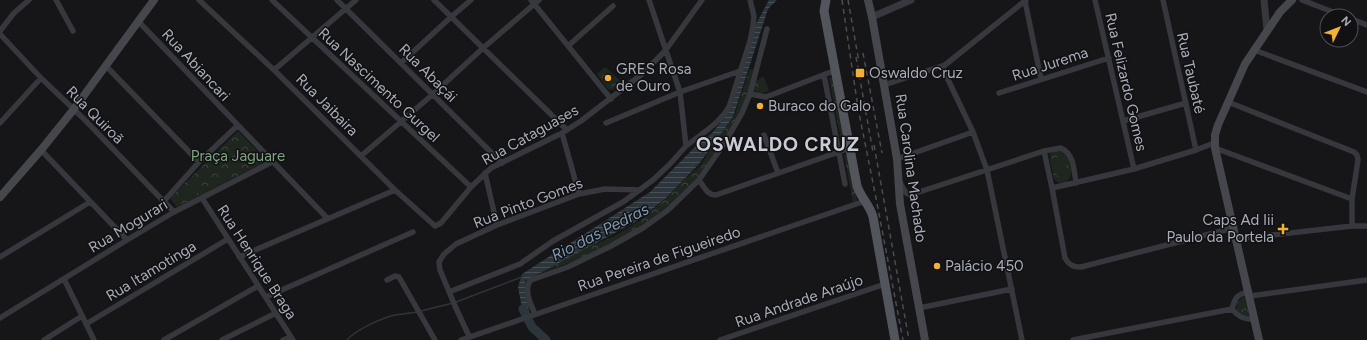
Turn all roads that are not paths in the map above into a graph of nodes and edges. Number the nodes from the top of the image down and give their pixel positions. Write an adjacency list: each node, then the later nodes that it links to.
1 (29, 0): 32 (street)
2 (56, 0): 33 (street)
3 (154, 0): 29 (main road)
4 (199, 0): 44 (street, Rua Jaibaira)
5 (272, 0): 35 (street, Rua Nascimento Gurgel)
6 (337, 0): 26 (street, Rua Abaçái)
7 (356, 0): 26 (street)
8 (434, 0): 27 (street)
9 (471, 0): 27 (street)
10 (539, 0): 23 (street)
11 (649, 0): 39 (street)
12 (702, 0): 39 (street, Rua Cataguases)
13 (750, 0): 46 (street)
14 (826, 0): 45 (main road)
15 (868, 0): 28 (main road, Rua Carolina Machado)
16 (911, 0): 28 (street)
17 (1025, 0): 43 (street); 49 (street)
18 (1095, 0): 40 (street, Rua Felizardo Gomes)
19 (1163, 0): 58 (street, Rua Taubaté)
20 (1264, 0): 31 (street)
21 (1292, 0): 31 (main road)
22 (1302, 0): 25 (street)
23 (533, 2): 36 (street); 37 (street)
24 (613, 6): 36 (street)
25 (1322, 8)
26 (346, 9): 35 (street); 41 (street, Rua Abaçái)
27 (451, 17): 37 (street); 41 (street)
28 (872, 17): 50 (main road, Rua Carolina Machado)
29 (138, 21): 42 (main road); 64 (street, Rua Abiancari)
30 (767, 29): 54 (street)
31 (1267, 30): 38 (main road)
32 (0, 31)
33 (73, 31)
34 (0, 34): 48 (street, Rua Quiroã)
35 (312, 38): 44 (street); 60 (street, Rua Nascimento Gurgel)
36 (568, 46): 56 (street)
37 (482, 49): 55 (street); 65 (street)
38 (1254, 50): 52 (street); 57 (main road)
39 (665, 51): 51 (street); 56 (street, Rua Cataguases)
40 (1109, 58): 49 (street, Rua Jurema); 61 (street, Rua Felizardo Gomes)
41 (400, 62): 55 (street, Rua Abaçái)
42 (106, 66): 59 (main road); 77 (street)
43 (942, 67): 50 (street); 66 (street)
44 (274, 70): 75 (street, Rua Jaibaira)
45 (836, 70): 47 (street); 70 (main road)
46 (740, 71): 51 (street); 68 (street)
47 (824, 75): 54 (street); 74 (street)
48 (41, 78): 59 (street, Rua Quiroã); 62 (street)
49 (1041, 79): 53 (street, Rua Jurema)
50 (884, 85): 76 (main road, Rua Carolina Machado)
51 (680, 92): 63 (street); 68 (street)
52 (1367, 92)
53 (998, 93)
54 (750, 94): 85 (street)
55 (432, 95): 60 (street); 79 (street, Rua Abaçái)
56 (611, 99): 65 (street, Rua Cataguases)
57 (1228, 102): 69 (main road); 95 (street)
58 (1186, 103): 61 (street); 72 (street, Rua Taubaté)
59 (74, 109): 71 (main road); 96 (street, Rua Quiroã)
60 (400, 121): 75 (street); 88 (street, Rua Nascimento Gurgel)
61 (1123, 121): 80 (street, Rua Felizardo Gomes)
62 (0, 123)
63 (606, 123)
64 (237, 126): 77 (street); 78 (street, Rua Abiancari)
65 (565, 132): 79 (street, Rua Cataguases); 92 (street)
66 (973, 132): 76 (street); 81 (street)
67 (764, 135): 83 (street)
68 (686, 146): 91 (street)
69 (1214, 146): 72 (street); 95 (street); 105 (main road)
70 (850, 148): 74 (street); 97 (main road)
71 (41, 150): 93 (main road); 98 (street)
72 (1196, 150): 80 (street)
73 (1044, 151): 81 (street); 86 (street); 89 (street)
74 (839, 152): 83 (street); 87 (street)
75 (361, 156): 90 (street, Rua Jaibaira)
76 (897, 160): 84 (main road, Rua Carolina Machado)
77 (199, 162): 96 (street)
78 (272, 162): 94 (street, Rua Mogurari); 100 (street, Rua Abiancari)
79 (502, 163): 82 (street, Rua Cataguases)
80 (1134, 169): 86 (street)
81 (987, 170): 84 (street); 117 (street)
82 (485, 173): 88 (street, Rua Cataguases); 101 (street)
83 (778, 173): 85 (street)
84 (898, 177): 121 (main road, Rua Carolina Machado)
85 (699, 180): 125 (street)
86 (1076, 183): 89 (street)
87 (845, 184)
88 (471, 187): 102 (street, Rua Cataguases)
89 (1052, 188): 105 (street)
90 (395, 190): 100 (street); 102 (street, Rua Jaibaira)
91 (640, 190): 92 (street, Rua Pinto Gomes); 119 (street)
92 (580, 194): 101 (street, Rua Pinto Gomes)
93 (0, 197)
94 (202, 198): 99 (street, Rua Mogurari); 109 (street, Rua Henrique Braga)
95 (1352, 199): 103 (street)
96 (164, 201): 99 (street, Rua Quiroã)
97 (865, 201): 115 (main road); 125 (street, Rua Pereira de Figueiredo)
98 (90, 202): 108 (street); 110 (street)
99 (174, 212): 108 (street, Rua Mogurari)
100 (327, 218): 111 (street)
101 (497, 225): 119 (street, Rua Pinto Gomes)
102 (438, 226)
103 (1352, 226): 104 (street); 107 (street)
104 (1367, 226)
105 (1233, 228): 107 (main road)
106 (413, 232): 120 (street)
107 (1236, 239): 118 (main road)
108 (127, 240): 112 (street, Rua Mogurari)
109 (228, 240): 111 (street, Rua Henrique Braga); 128 (street, Rua Itamotinga)
110 (0, 257)
111 (239, 257): 116 (street, Rua Henrique Braga)
112 (64, 279): 124 (street); 126 (street, Rua Mogurari)
113 (387, 280): 136 (street)
114 (1367, 280): 118 (street)
115 (885, 284): 138 (street, Rua Andrade Araújo); 139 (main road)
116 (258, 286): 120 (street, Rua Henrique Braga); 133 (street)
117 (1012, 289): 121 (street); 141 (street)
118 (1249, 294): 122 (street); 127 (main road)
119 (450, 295): 129 (street)
120 (266, 296): 123 (street, Rua Henrique Braga)
121 (919, 308): 140 (main road, Rua Carolina Machado)
122 (1232, 309): 127 (street); 142 (street)
123 (276, 313): 130 (street, Rua Henrique Braga); 134 (street)
124 (82, 316): 128 (street); 131 (street)
125 (531, 316): 129 (street, Rua Pereira de Figueiredo)
126 (0, 318)
127 (1255, 319): 143 (main road)
128 (86, 324): 132 (street)
129 (470, 336): 137 (street, Rua Pereira de Figueiredo)
130 (292, 338): 135 (street)
131 (44, 340)
132 (94, 340)
133 (164, 340)
134 (222, 340)
135 (283, 340)
136 (435, 340)
137 (461, 340)
138 (720, 340)
139 (895, 340)
140 (925, 340)
141 (1022, 340)
142 (1073, 340)
143 (1259, 340)

